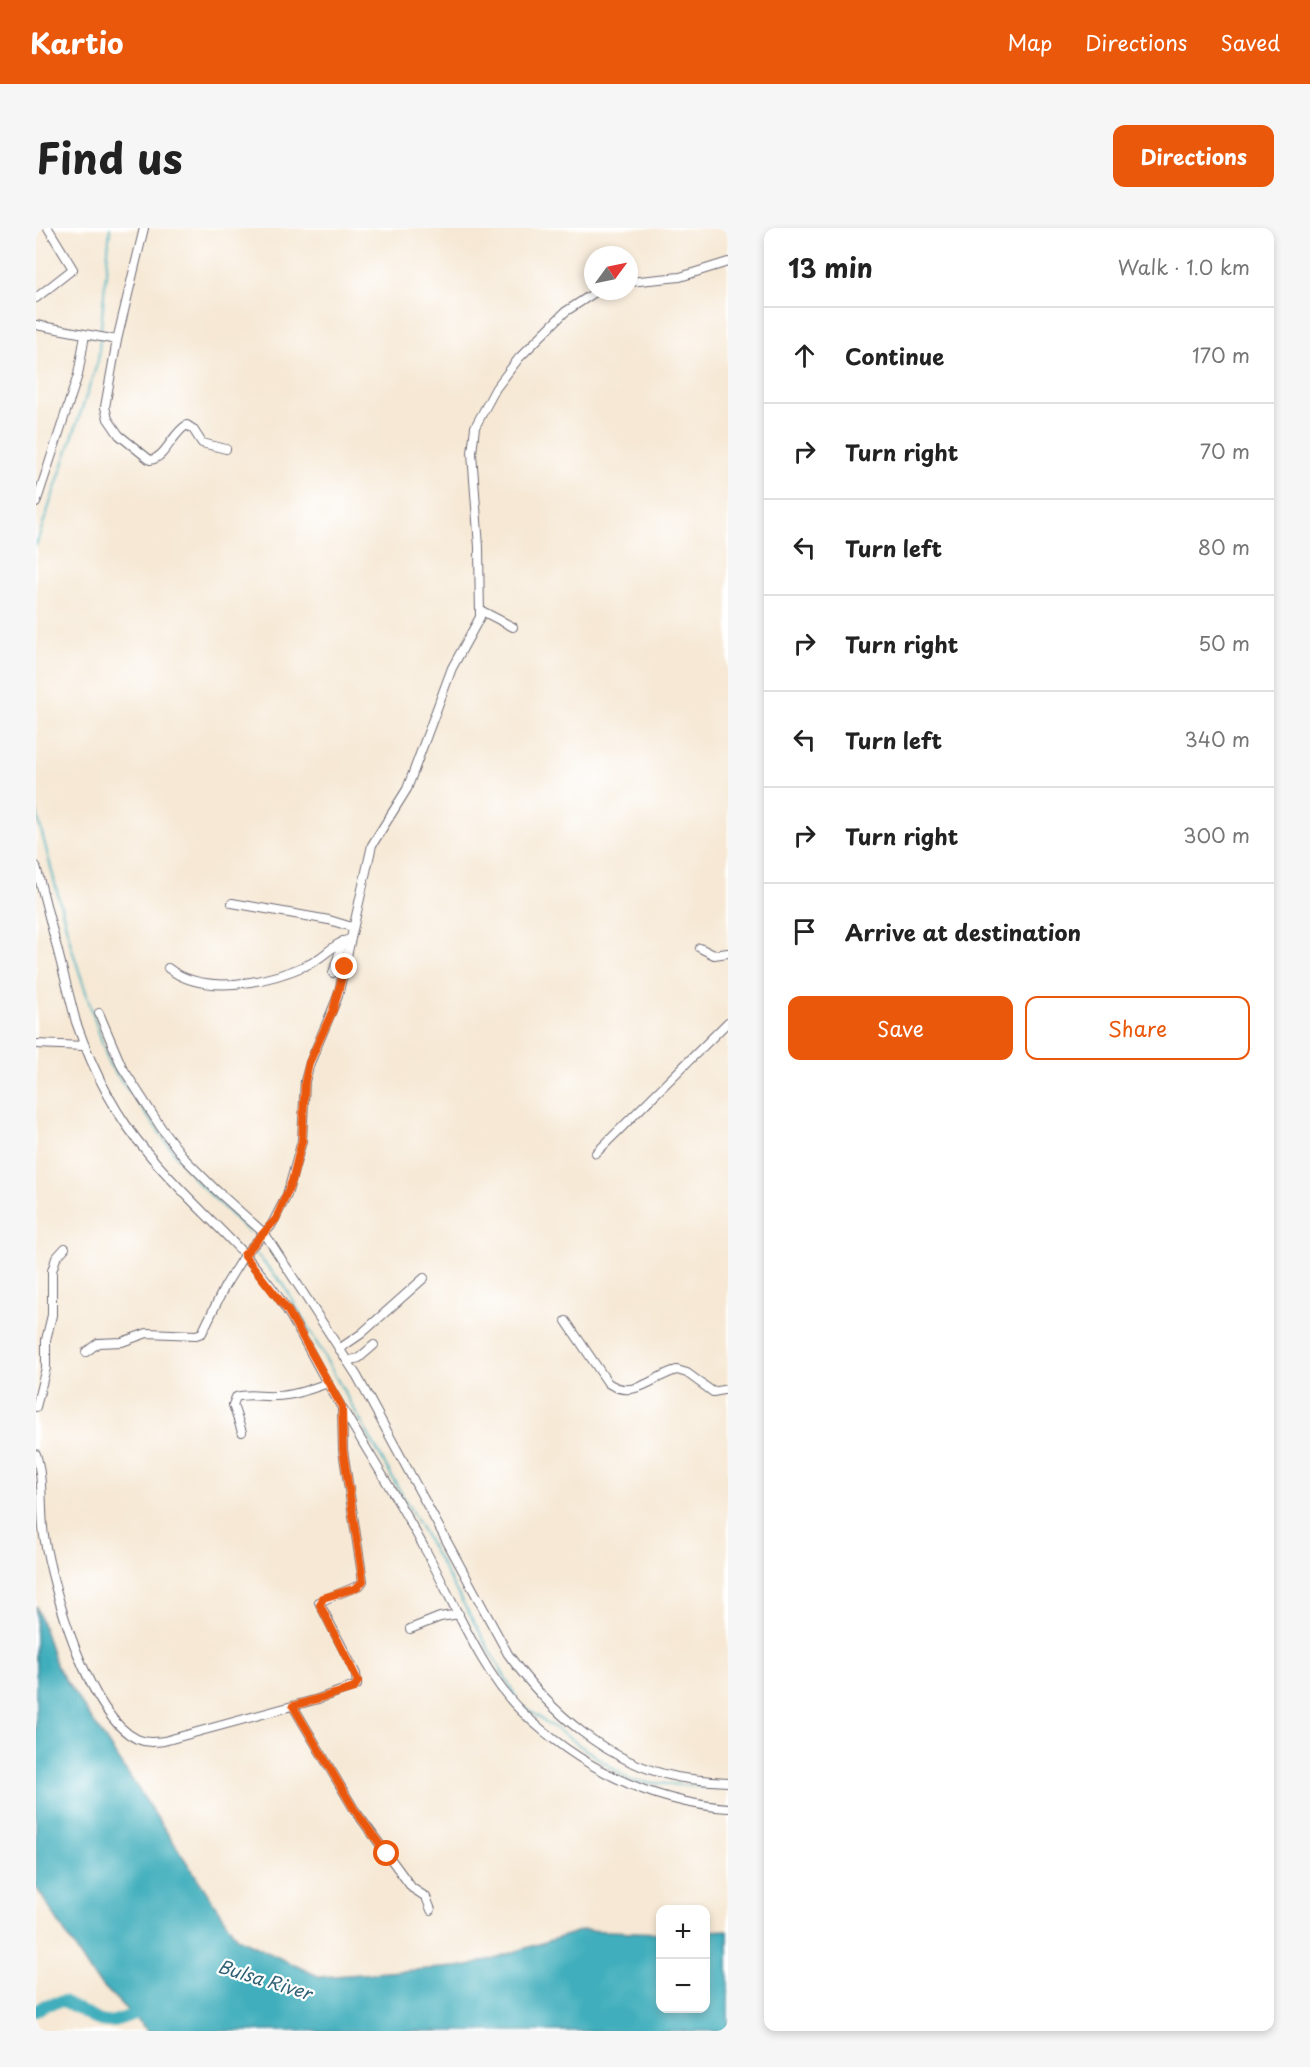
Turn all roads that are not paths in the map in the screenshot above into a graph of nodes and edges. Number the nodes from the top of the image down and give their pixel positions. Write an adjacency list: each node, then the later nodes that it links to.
1 (48, 228): 5 (street)
2 (144, 228): 9 (street)
3 (728, 262): 4 (street)
4 (638, 281)
5 (36, 298)
6 (584, 300): 12 (street)
7 (36, 325): 8 (street)
8 (85, 335): 9 (street); 11 (street)
9 (117, 340): 10 (street)
10 (226, 449)
11 (36, 503)
12 (482, 611): 13 (street); 16 (street)
13 (513, 627)
14 (36, 866): 25 (street)
15 (232, 903): 16 (street)
16 (352, 927): 17 (street)
17 (347, 940): 20 (street); 21 (street); 27 (street)
18 (700, 948): 19 (street)
19 (728, 953)
20 (168, 968)
21 (333, 973)
22 (99, 1013): 27 (street)
23 (728, 1022): 26 (street)
24 (36, 1044): 25 (street)
25 (84, 1046): 29 (street)
26 (596, 1153)
27 (265, 1234): 29 (street); 33 (street)
28 (65, 1248): 38 (street)
29 (244, 1255): 34 (street); 36 (street)
30 (424, 1278): 33 (street)
31 (566, 1321): 37 (street)
32 (374, 1345): 35 (street)
33 (339, 1349): 35 (street)
34 (86, 1352)
35 (347, 1361): 45 (street)
36 (328, 1383): 39 (street); 40 (street)
37 (728, 1389)
38 (36, 1407)
39 (342, 1407): 42 (street); 44 (street)
40 (242, 1432)
41 (36, 1454): 44 (street)
42 (459, 1614): 43 (street); 46 (street)
43 (410, 1629)
44 (293, 1706): 47 (street)
45 (728, 1782)
46 (728, 1808)
47 (431, 1910)

